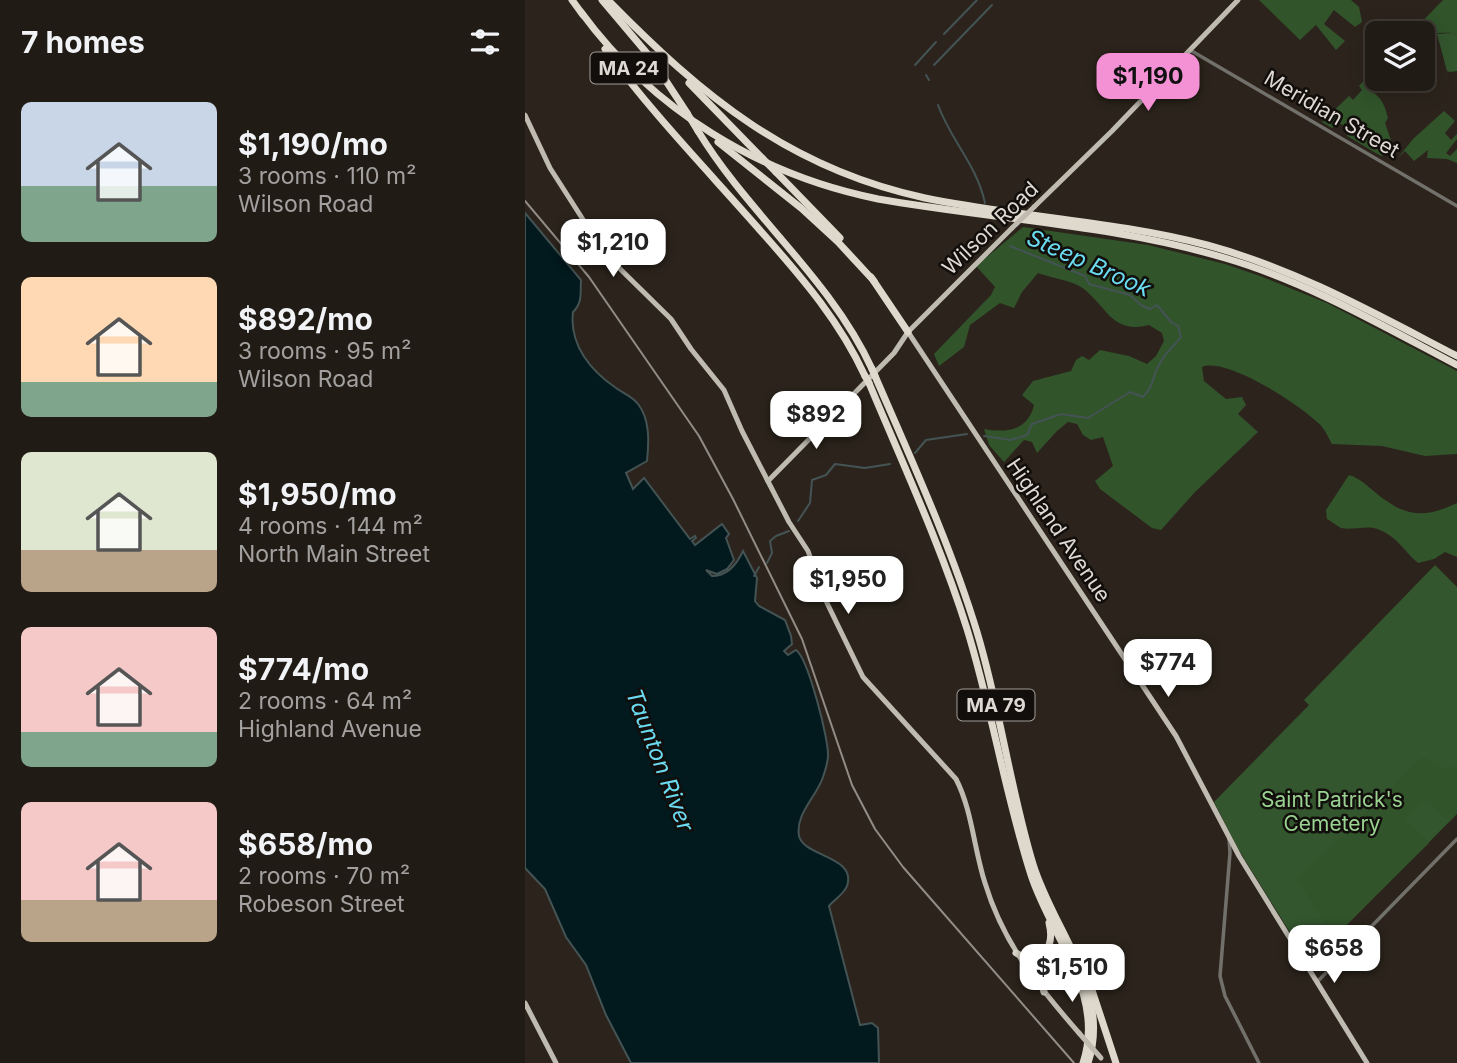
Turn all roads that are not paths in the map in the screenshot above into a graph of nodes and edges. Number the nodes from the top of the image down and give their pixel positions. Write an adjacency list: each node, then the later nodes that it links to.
1 (572, 0): 5 (highway, MA 24)
2 (603, 0): 9 (highway, MA 79)
3 (608, 0): 6 (highway, MA 24)
4 (1238, 0): 7 (main road, Wilson Road)
5 (581, 12): 9 (highway, MA 24); 18 (highway, MA 79)
6 (645, 37): 11 (highway, bridge); 13 (highway, MA 24)
7 (1190, 50): 10 (street, Meridian Street); 12 (main road, Wilson Road, bridge)
8 (525, 115): 15 (main road)
9 (686, 115): 11 (highway); 14 (highway, MA 24); 21 (highway, MA 79, bridge)
10 (1457, 206)
11 (874, 281): 12 (highway)
12 (908, 331): 15 (main road, Wilson Road); 16 (main road, Highland Avenue)
13 (1457, 356)
14 (1457, 365)
15 (768, 481): 19 (main road)
16 (1227, 834): 23 (main road); 32 (street, Highland Avenue)
17 (1457, 839): 23 (street)
18 (1042, 901): 20 (highway); 26 (highway, MA 79)
19 (1016, 953): 20 (highway); 22 (main road)
20 (1043, 959): 22 (highway); 24 (highway); 26 (highway)
21 (1076, 960): 27 (highway, MA 79); 31 (highway)
22 (1030, 974): 24 (main road)
23 (1317, 982): 33 (main road)
24 (1044, 992): 28 (main road, bridge)
25 (525, 1003): 29 (main road)
26 (1088, 1012): 30 (highway, MA 79)
27 (1089, 1060)
28 (1103, 1060)
29 (556, 1063)
30 (1083, 1063)
31 (1116, 1063)
32 (1259, 1063)
33 (1367, 1063)

